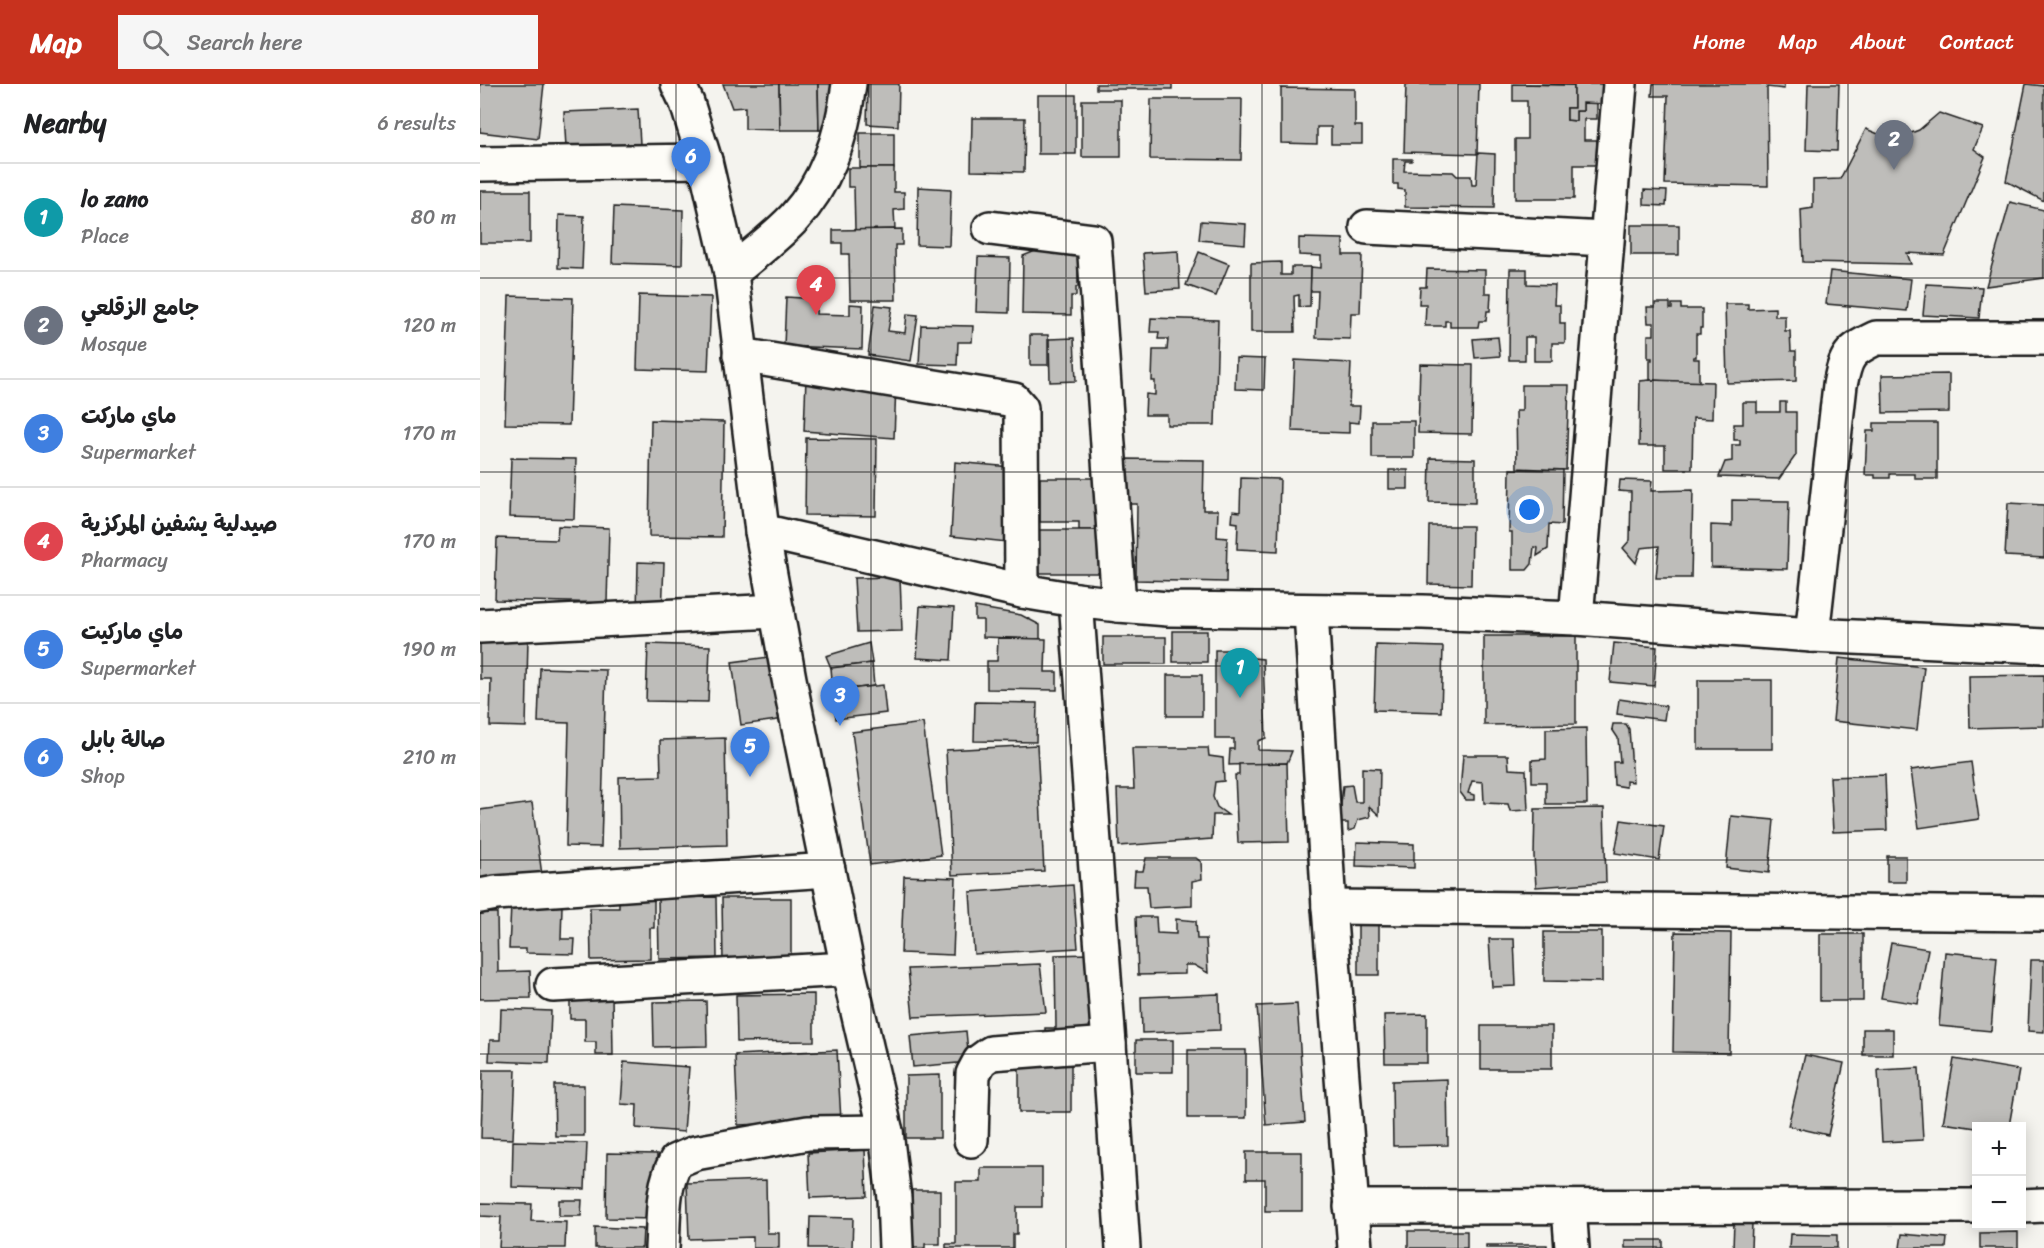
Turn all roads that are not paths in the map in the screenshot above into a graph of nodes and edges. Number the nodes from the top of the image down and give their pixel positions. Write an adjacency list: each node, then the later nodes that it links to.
1 (678, 84): 4 (street)
2 (849, 84): 9 (street)
3 (1620, 84): 8 (street)
4 (705, 160): 5 (street); 9 (street)
5 (480, 164)
6 (1367, 227): 8 (street)
7 (990, 228): 15 (street)
8 (1606, 239): 18 (street)
9 (731, 273): 11 (street)
10 (2044, 338): 20 (street)
11 (740, 355): 12 (street); 13 (street)
12 (762, 531): 13 (street); 16 (street)
13 (1022, 591): 14 (street)
14 (1076, 600): 15 (street); 28 (street)
15 (1119, 605): 17 (street)
16 (777, 611): 19 (street); 22 (street)
17 (1311, 612): 18 (street); 24 (street)
18 (1576, 618): 20 (street)
19 (480, 626)
20 (1812, 635): 21 (street)
21 (2044, 646)
22 (828, 870): 23 (street); 26 (street)
23 (480, 896)
24 (1329, 907): 25 (street); 34 (street)
25 (2044, 914)
26 (848, 969): 27 (street); 29 (street)
27 (554, 985)
28 (1109, 1044): 30 (street); 38 (street)
29 (886, 1132): 36 (street); 37 (street)
30 (971, 1140)
31 (2044, 1205): 33 (street)
32 (1972, 1206): 35 (street)
33 (2026, 1206)
34 (1352, 1207): 35 (street); 39 (street)
35 (1569, 1207): 40 (street)
36 (662, 1248)
37 (896, 1248)
38 (1123, 1248)
39 (1355, 1248)
40 (1572, 1248)

